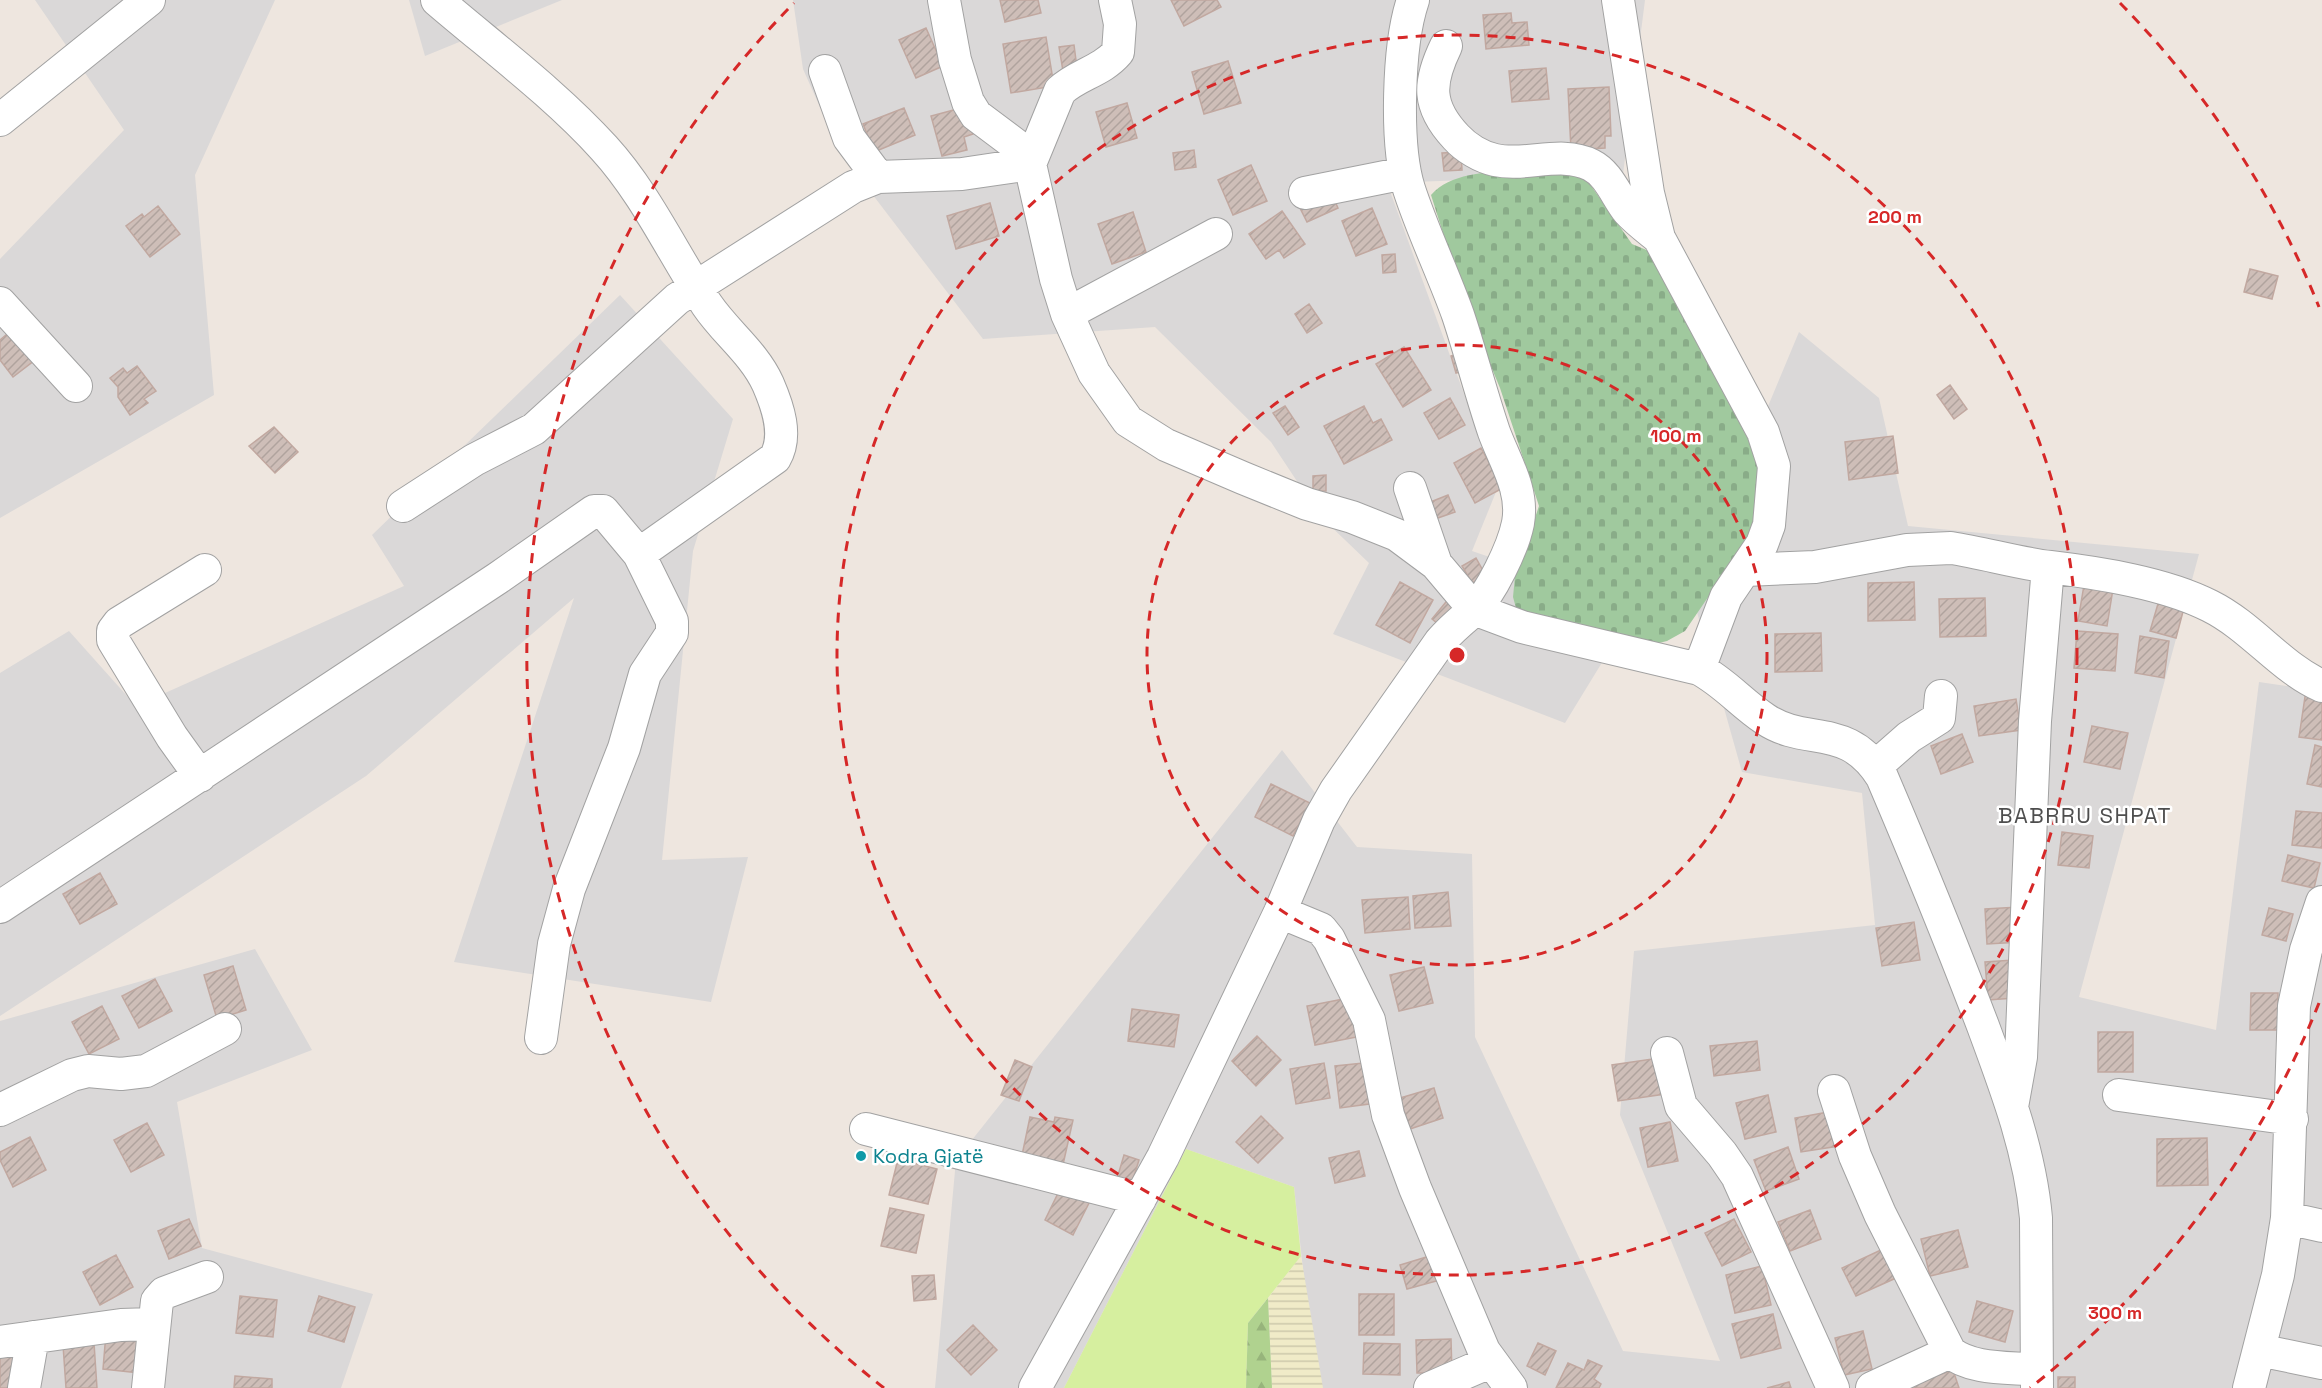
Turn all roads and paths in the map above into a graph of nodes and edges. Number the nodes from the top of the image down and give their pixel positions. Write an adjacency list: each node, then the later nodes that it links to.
1 (149, 0): 9 (street)
2 (437, 0): 16 (street)
3 (944, 0): 10 (street)
4 (1115, 0): 10 (street)
5 (1413, 0): 11 (street)
6 (1618, 0): 15 (street)
7 (1446, 46): 15 (street)
8 (825, 71): 12 (street)
9 (0, 120)
10 (1030, 164): 12 (street); 18 (street)
11 (1405, 173): 13 (street); 27 (street)
12 (878, 177): 16 (street)
13 (1305, 193)
14 (1216, 234): 18 (street)
15 (1659, 238): 26 (street)
16 (696, 285): 21 (street); 22 (street)
17 (0, 303): 19 (street)
18 (1067, 314): 23 (street)
19 (76, 386)
20 (1410, 488): 23 (street)
21 (403, 506)
22 (639, 554): 32 (street); 38 (street)
23 (1436, 564): 27 (street)
24 (2048, 567): 26 (street); 29 (street); 42 (street)
25 (205, 570): 32 (street)
26 (1746, 570): 28 (street)
27 (1474, 609): 28 (street); 35 (street)
28 (1698, 669): 31 (street)
29 (2322, 686)
30 (1941, 696): 31 (street)
31 (1876, 766): 42 (street)
32 (200, 776): 34 (street)
33 (2322, 905): 36 (street)
34 (0, 907)
35 (1280, 912): 46 (street); 55 (street)
36 (2309, 992): 44 (street)
37 (225, 1029): 43 (street)
38 (541, 1038)
39 (1667, 1053): 63 (street)
40 (1834, 1090): 54 (street)
41 (2119, 1095): 44 (street)
42 (2012, 1108): 57 (street)
43 (0, 1110)
44 (2292, 1119): 47 (street)
45 (866, 1129): 46 (street)
46 (1140, 1198): 60 (street)
47 (2287, 1218): 48 (street); 53 (street)
48 (2322, 1226)
49 (207, 1276): 50 (street)
50 (153, 1324): 51 (street); 59 (street)
51 (33, 1337): 52 (street); 58 (street)
52 (0, 1342)
53 (2259, 1350): 56 (street); 65 (street)
54 (1950, 1352): 57 (street); 64 (street)
55 (1490, 1362): 61 (street); 62 (street)
56 (2322, 1363)
57 (2037, 1379)
58 (24, 1388)
59 (148, 1388)
60 (1035, 1388)
61 (1430, 1388)
62 (1510, 1388)
63 (1833, 1388)
64 (1872, 1388)
65 (2248, 1388)

